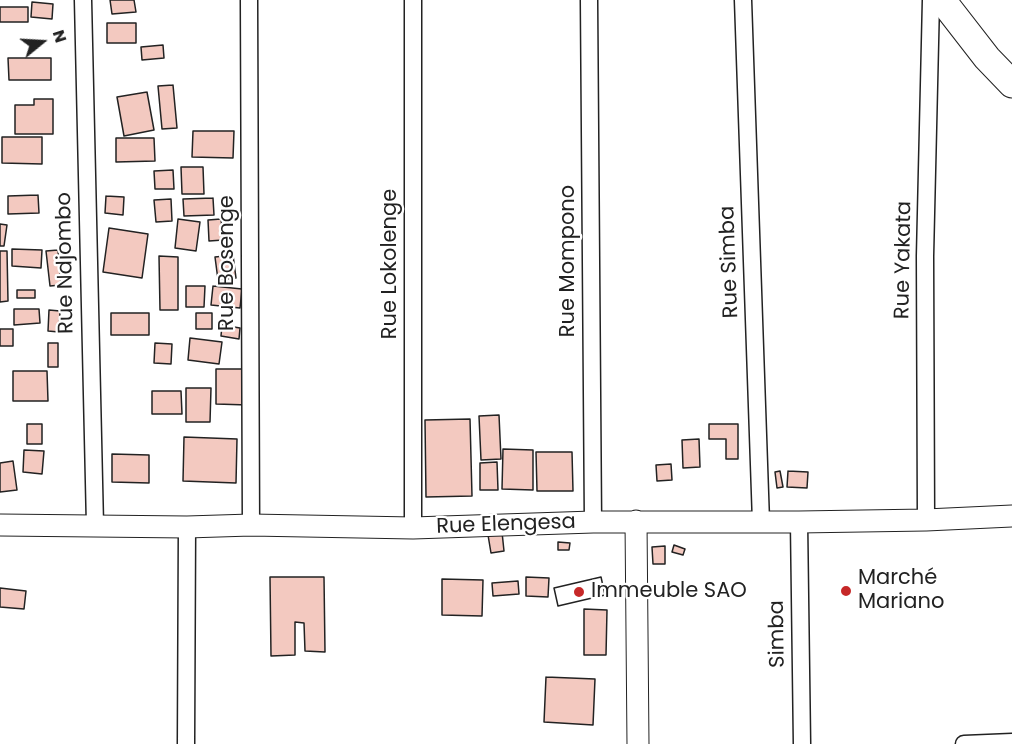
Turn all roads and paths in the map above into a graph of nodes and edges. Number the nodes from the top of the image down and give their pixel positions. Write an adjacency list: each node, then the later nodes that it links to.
1 (83, 0): 16 (street, Rue Ndjombo)
2 (249, 0): 17 (street, Rue Bosenge)
3 (413, 0): 19 (street, Rue Lokolenge)
4 (589, 0): 12 (street, Rue Mompono)
5 (743, 0): 13 (street, Rue Simba)
6 (931, 0): 10 (street, Rue Yakata)
7 (942, 0): 8 (main road)
8 (1012, 84)
9 (1012, 516): 10 (street, Rue Elengesa)
10 (926, 520): 14 (street, Rue Elengesa)
11 (636, 521): 12 (street, Rue Elengesa); 13 (street, Rue Elengesa); 22 (street)
12 (593, 522): 19 (street, Rue Elengesa)
13 (761, 522): 14 (street, Rue Elengesa)
14 (799, 522): 23 (street, Simba)
15 (0, 525): 16 (street, Rue Elengesa)
16 (95, 525): 18 (street, Rue Elengesa)
17 (251, 525): 18 (street, Rue Elengesa); 19 (street, Rue Elengesa)
18 (187, 526): 21 (street)
19 (413, 528)
20 (1012, 742): 24 (street)
21 (186, 744)
22 (638, 744)
23 (802, 744)
24 (964, 744)

